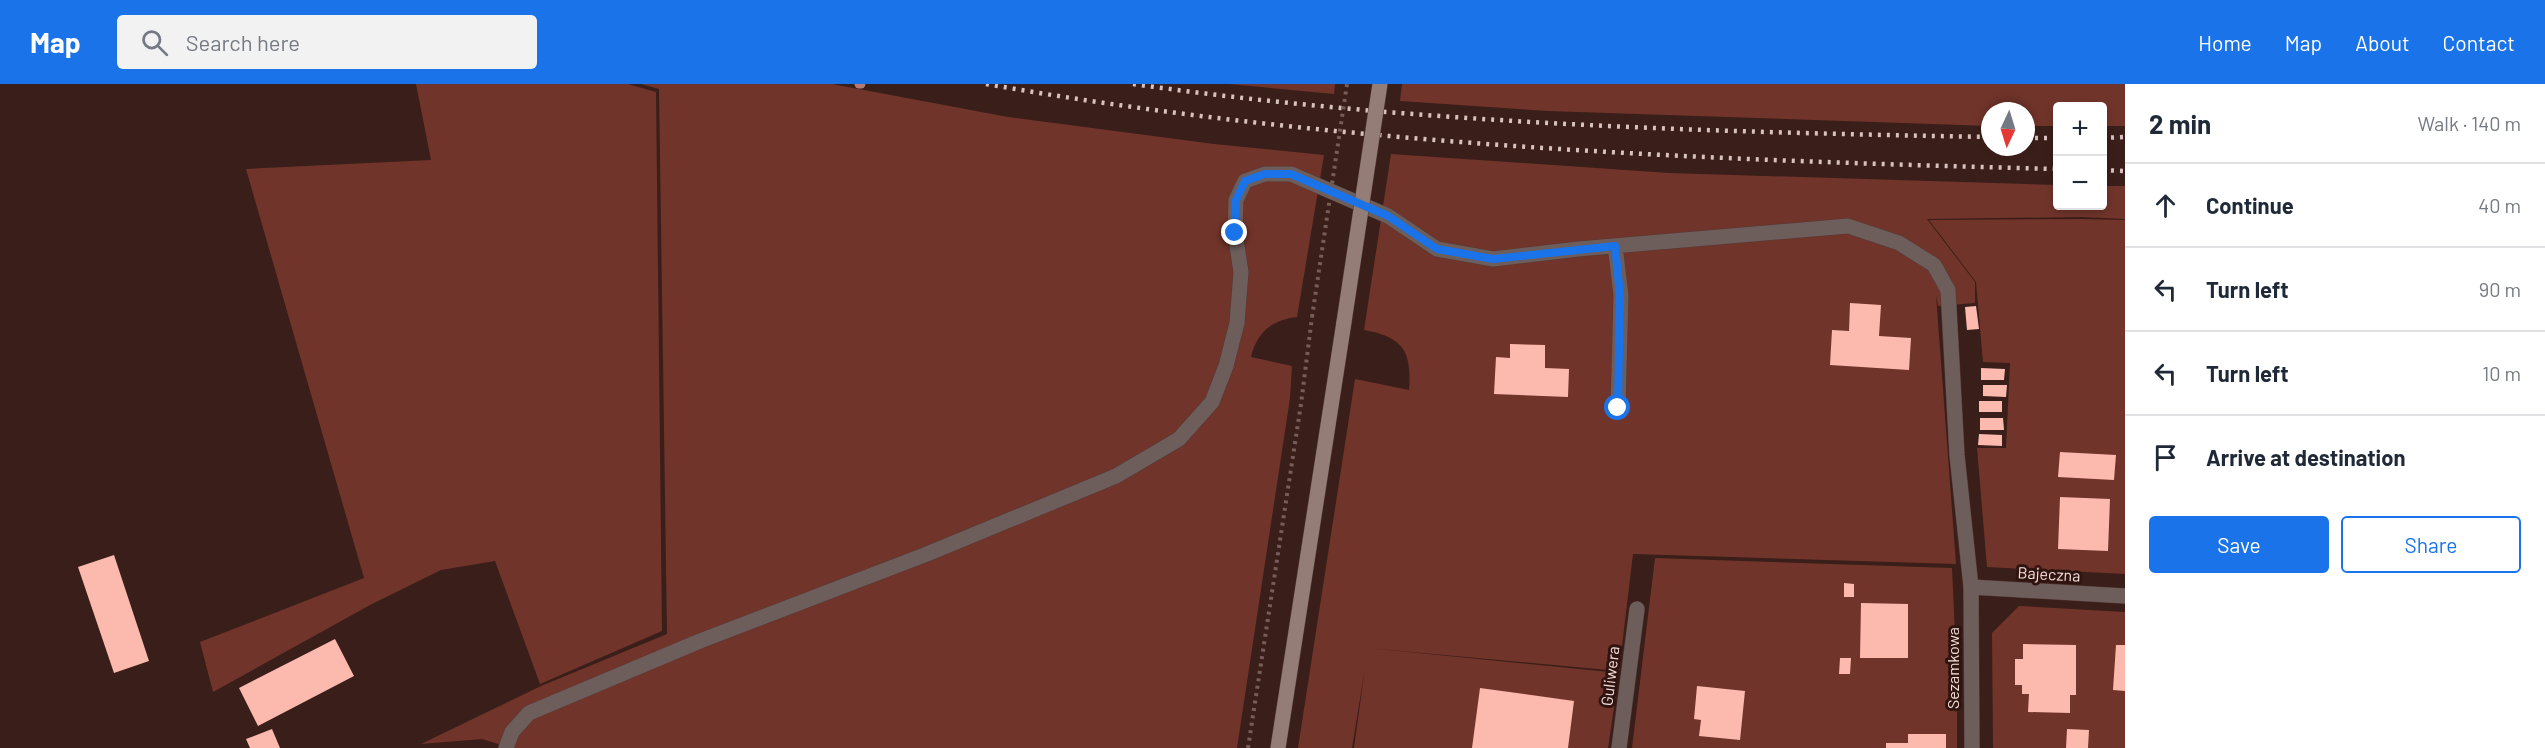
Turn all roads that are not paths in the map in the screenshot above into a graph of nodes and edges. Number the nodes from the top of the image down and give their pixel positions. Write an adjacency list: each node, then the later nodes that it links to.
1 (1380, 84): 8 (street, bridge)
2 (1615, 246): 3 (street); 4 (street, Sezamkowa); 7 (street, Sezamkowa)
3 (1618, 408)
4 (1971, 587): 5 (street, Bajeczna); 10 (street, Sezamkowa)
5 (2125, 596)
6 (1637, 609): 9 (street, Guliwera)
7 (506, 748)
8 (1278, 748)
9 (1619, 748)
10 (1972, 748)

